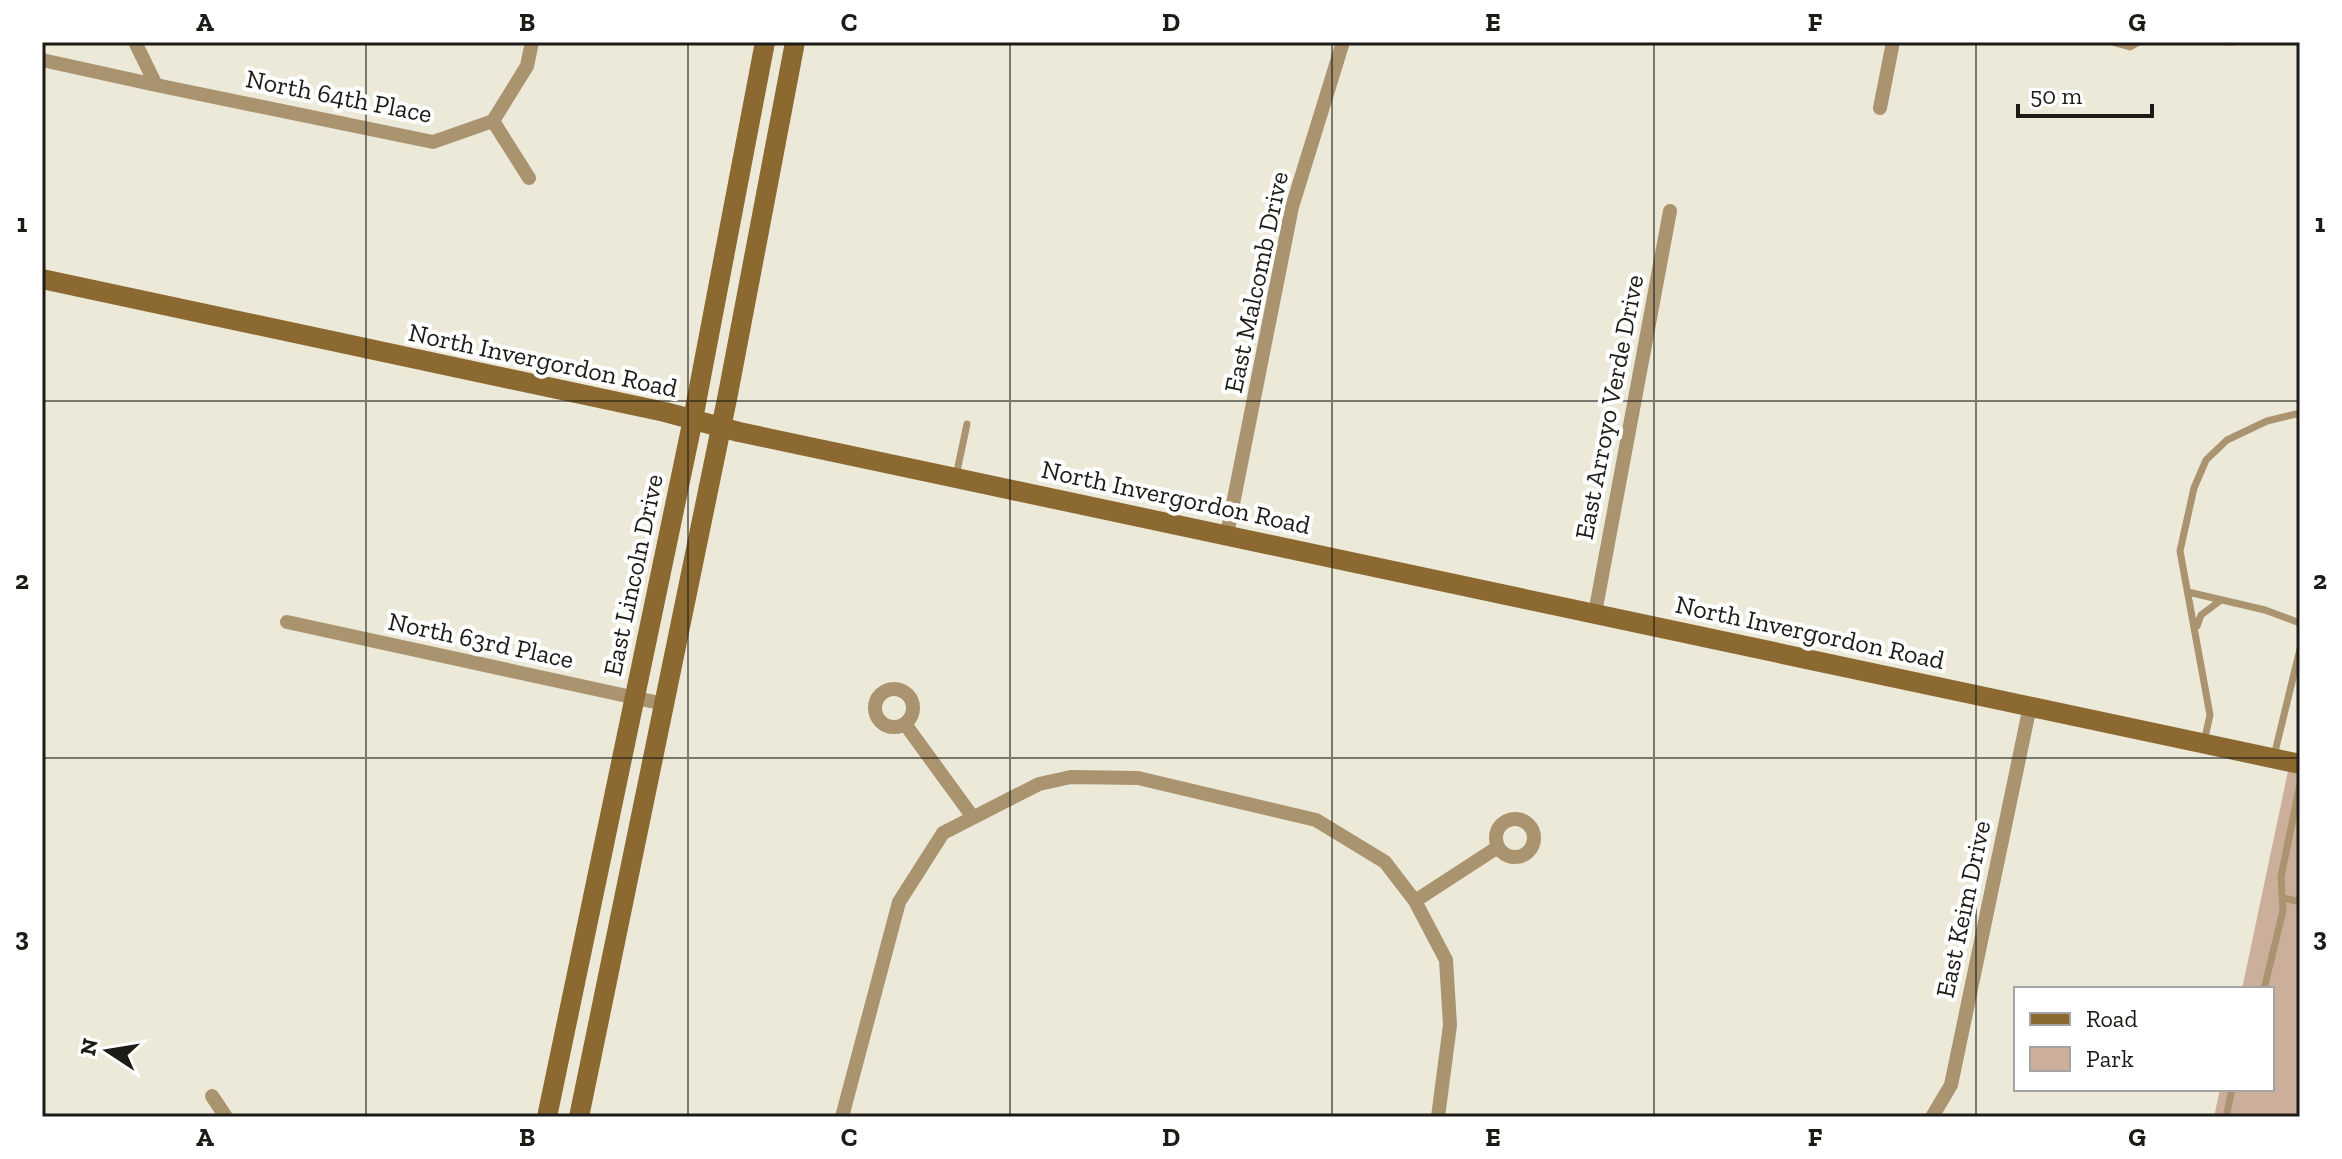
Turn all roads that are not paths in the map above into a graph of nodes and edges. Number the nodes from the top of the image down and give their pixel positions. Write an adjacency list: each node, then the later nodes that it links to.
1 (135, 42): 12 (street)
2 (532, 42): 16 (street)
3 (765, 42): 14 (street, East Lincoln Drive)
4 (795, 42): 15 (street)
5 (1343, 42): 25 (street, East Malcomb Drive)
6 (1893, 42): 13 (street)
7 (2112, 42): 8 (lane)
8 (2139, 42)
9 (2226, 42): 10 (lane)
10 (2233, 42)
11 (42, 60): 12 (street, North 64th Place)
12 (156, 85): 16 (street, North 64th Place)
13 (1880, 108)
14 (752, 114): 15 (street); 21 (street, East Lincoln Drive)
15 (781, 119): 23 (street)
16 (493, 121): 17 (street)
17 (529, 178)
18 (1670, 211): 28 (street, East Arroyo Verde Drive)
19 (42, 279): 21 (street, North Invergordon Road)
20 (2300, 413): 26 (lane)
21 (693, 419): 23 (street, North Invergordon Road); 33 (street, East Lincoln Drive)
22 (967, 424): 24 (lane)
23 (721, 427): 24 (street, North Invergordon Road); 34 (street)
24 (956, 478): 25 (street, North Invergordon Road)
25 (1227, 534): 28 (street, North Invergordon Road)
26 (2188, 592): 27 (lane); 31 (lane)
27 (2221, 600): 30 (lane); 31 (lane)
28 (1595, 613): 35 (street, North Invergordon Road)
29 (287, 622): 33 (street, North 63rd Place)
30 (2300, 623)
31 (2196, 629): 37 (lane)
32 (2300, 649): 38 (lane)
33 (634, 698): 34 (street, North 63rd Place); 51 (street, East Lincoln Drive)
34 (664, 704): 52 (street)
35 (2030, 706): 37 (street, North Invergordon Road); 55 (street, East Keim Drive)
36 (905, 724): 42 (street)
37 (2204, 743): 38 (street, North Invergordon Road)
38 (2273, 758): 39 (street, North Invergordon Road)
39 (2300, 764)
40 (2300, 784): 41 (lane)
41 (2297, 810): 44 (lane)
42 (972, 816): 45 (street); 53 (street)
43 (1498, 847): 45 (street)
44 (2283, 898): 46 (lane); 47 (lane)
45 (1415, 901): 54 (street)
46 (2300, 902)
47 (2264, 987)
48 (2232, 1091): 56 (lane)
49 (212, 1096): 50 (street)
50 (226, 1117)
51 (547, 1117)
52 (579, 1117)
53 (842, 1117)
54 (1438, 1117)
55 (1932, 1117)
56 (2226, 1117)

